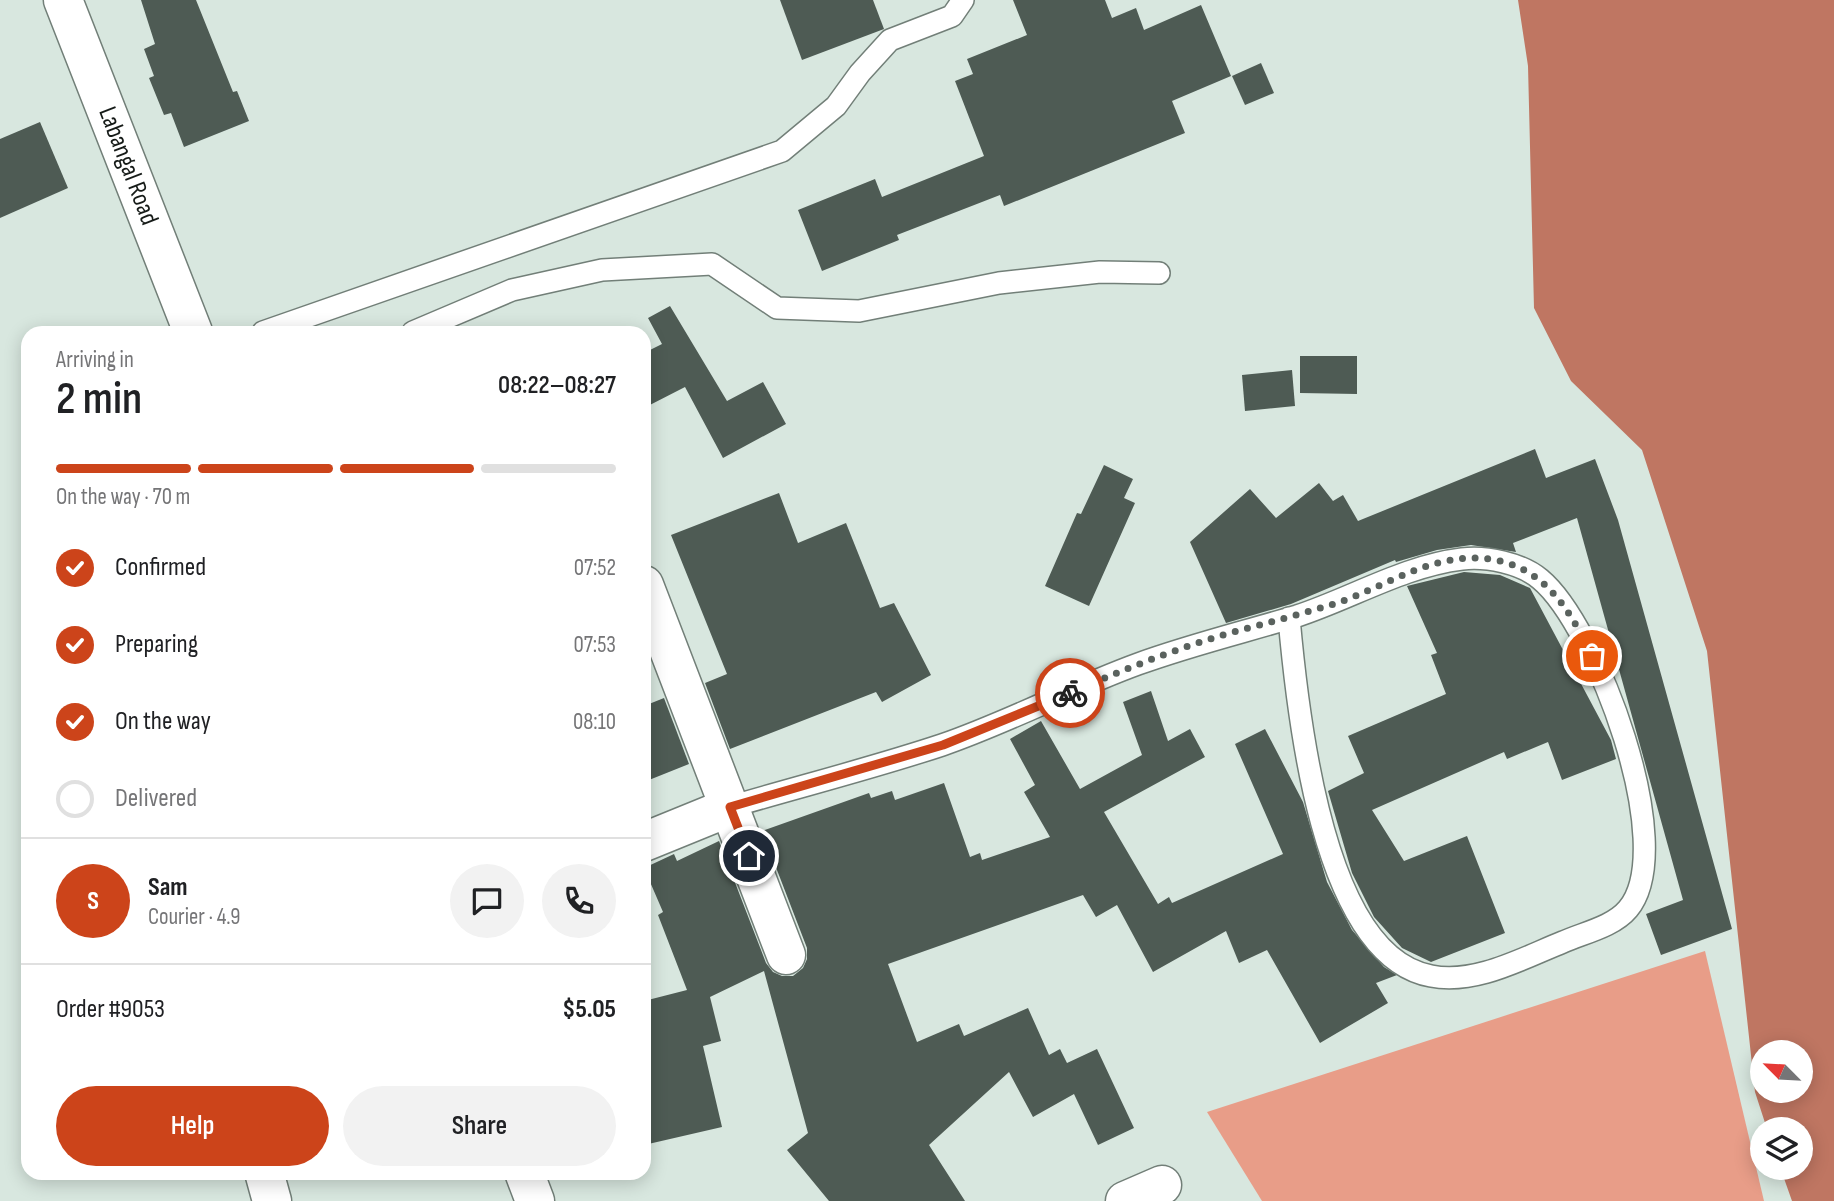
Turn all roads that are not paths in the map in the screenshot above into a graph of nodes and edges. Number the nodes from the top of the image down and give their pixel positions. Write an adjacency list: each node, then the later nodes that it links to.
1 (63, 0): 4 (street, Labangal Road)
2 (963, 0): 5 (lane)
3 (1159, 273): 6 (lane)
4 (191, 326)
5 (280, 326)
6 (427, 326)
7 (651, 603): 9 (street)
8 (1289, 618): 8 (lane); 9 (lane)
9 (730, 807): 10 (street); 11 (street)
10 (651, 839)
11 (786, 955)
12 (266, 1180): 15 (street)
13 (527, 1180): 16 (street)
14 (1162, 1185): 17 (street)
15 (272, 1201)
16 (535, 1201)
17 (1125, 1201)

